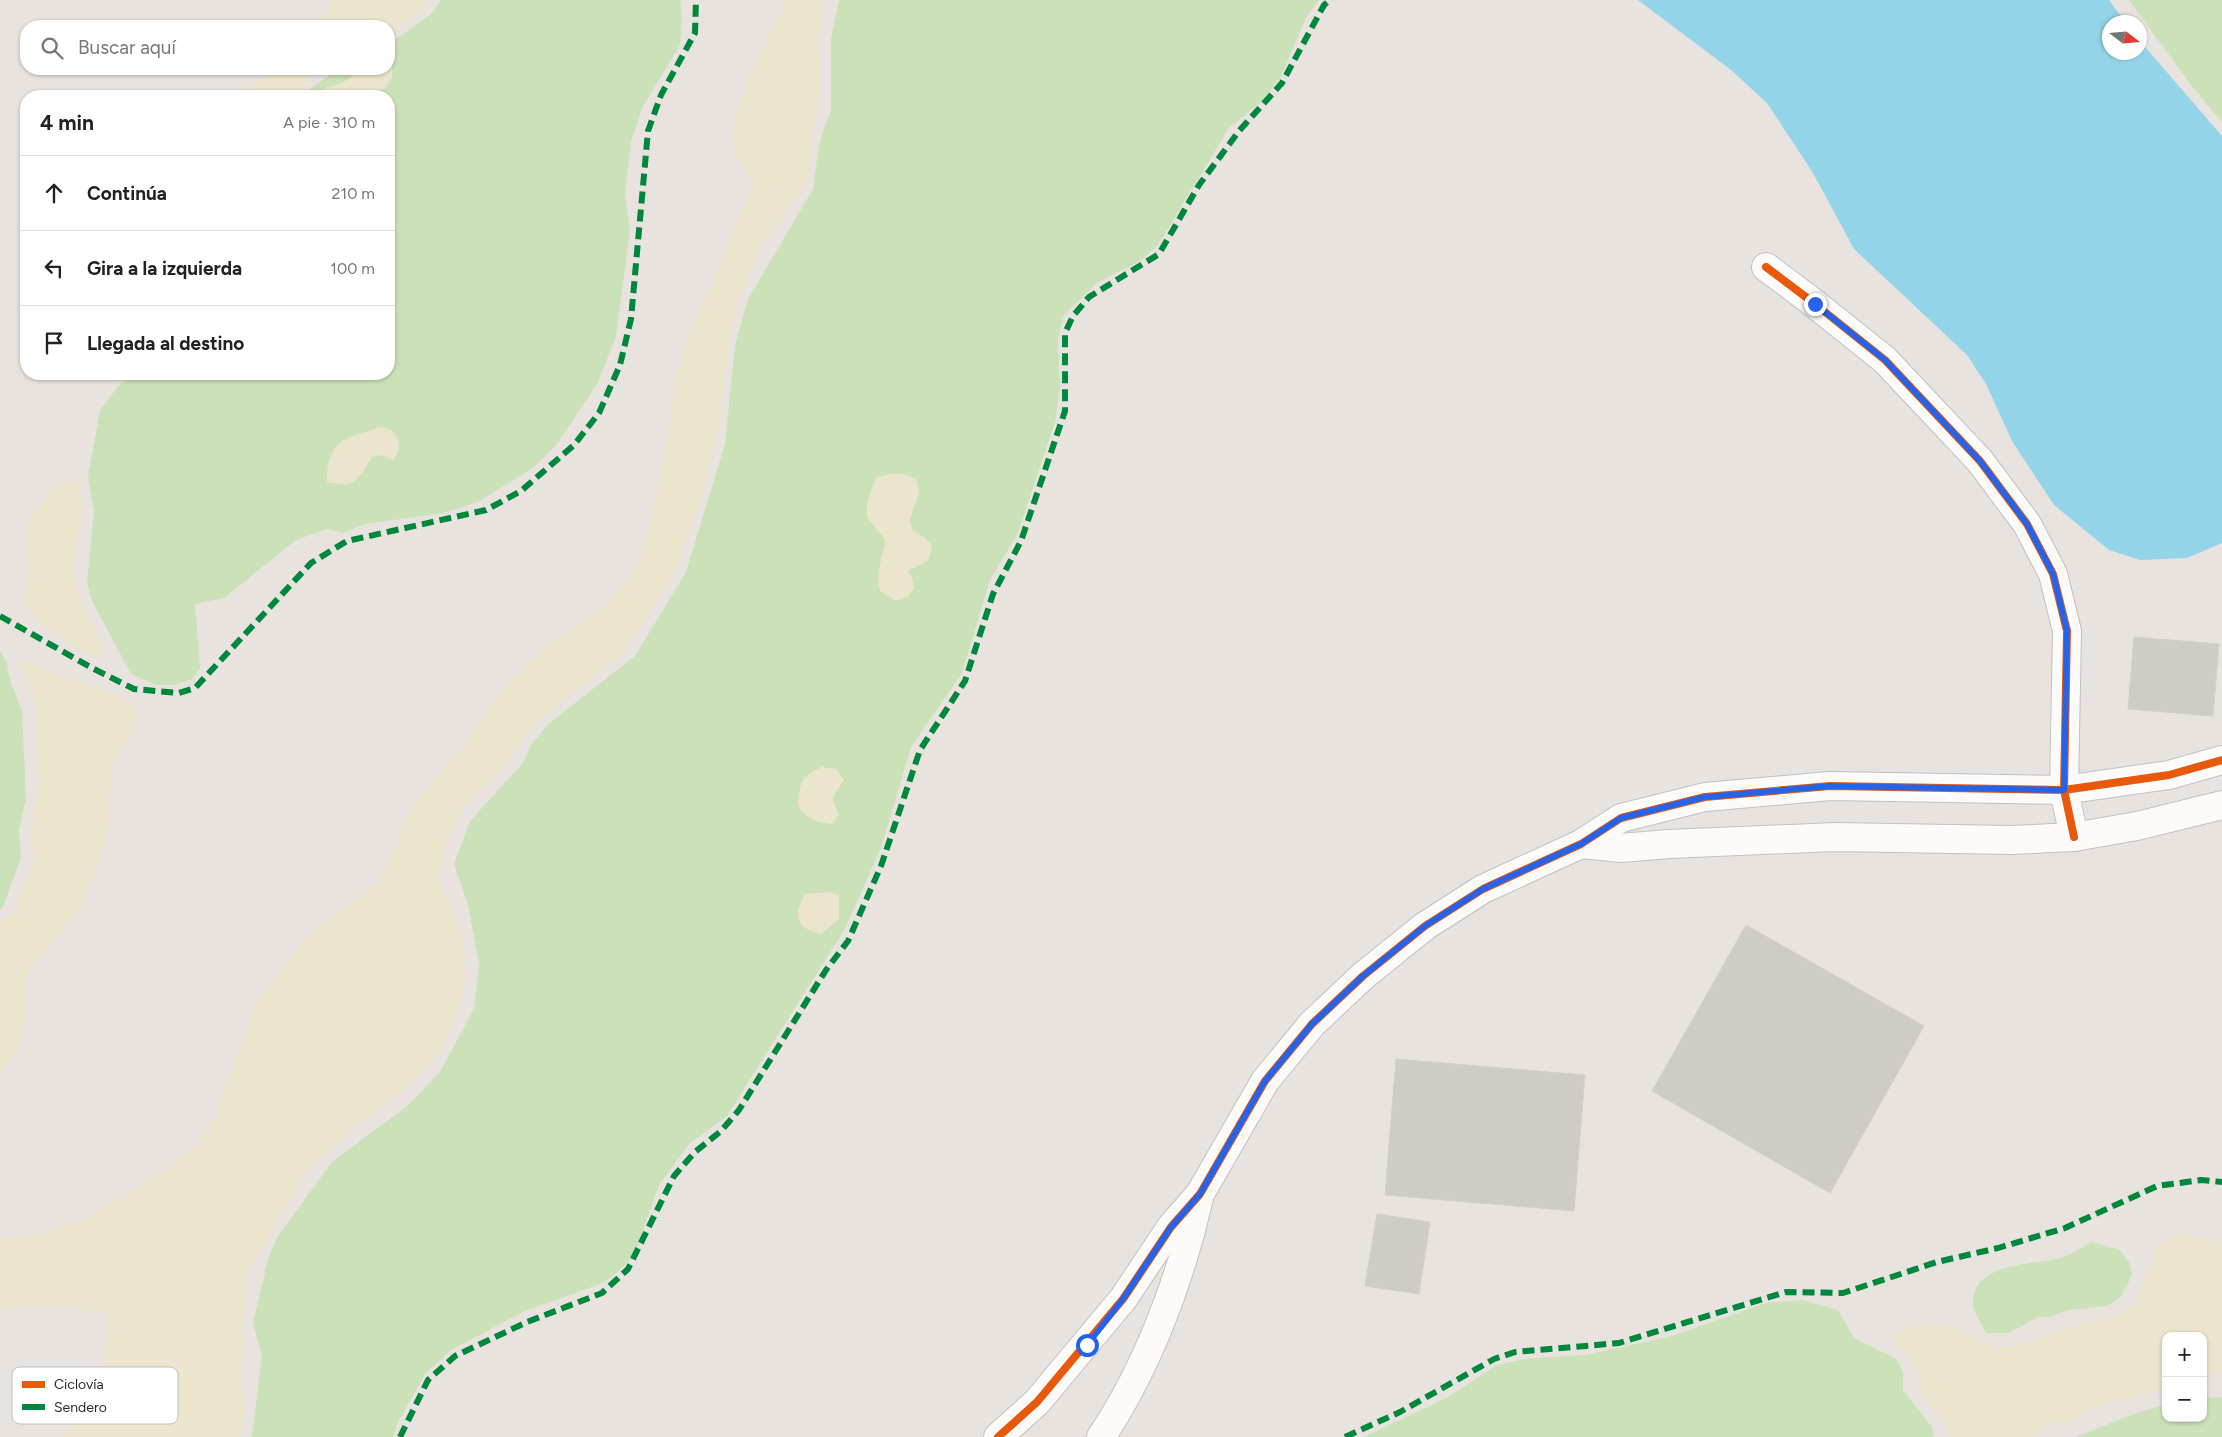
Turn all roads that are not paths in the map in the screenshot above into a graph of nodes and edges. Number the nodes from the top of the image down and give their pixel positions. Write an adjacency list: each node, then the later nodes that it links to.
1 (1766, 267): 3 (street)
2 (2222, 760): 3 (street)
3 (2064, 790): 5 (street); 6 (street)
4 (2222, 805): 5 (street)
5 (2074, 837): 6 (street)
6 (1581, 844): 7 (street)
7 (1200, 1194): 8 (street); 9 (street)
8 (998, 1437)
9 (1101, 1437)

